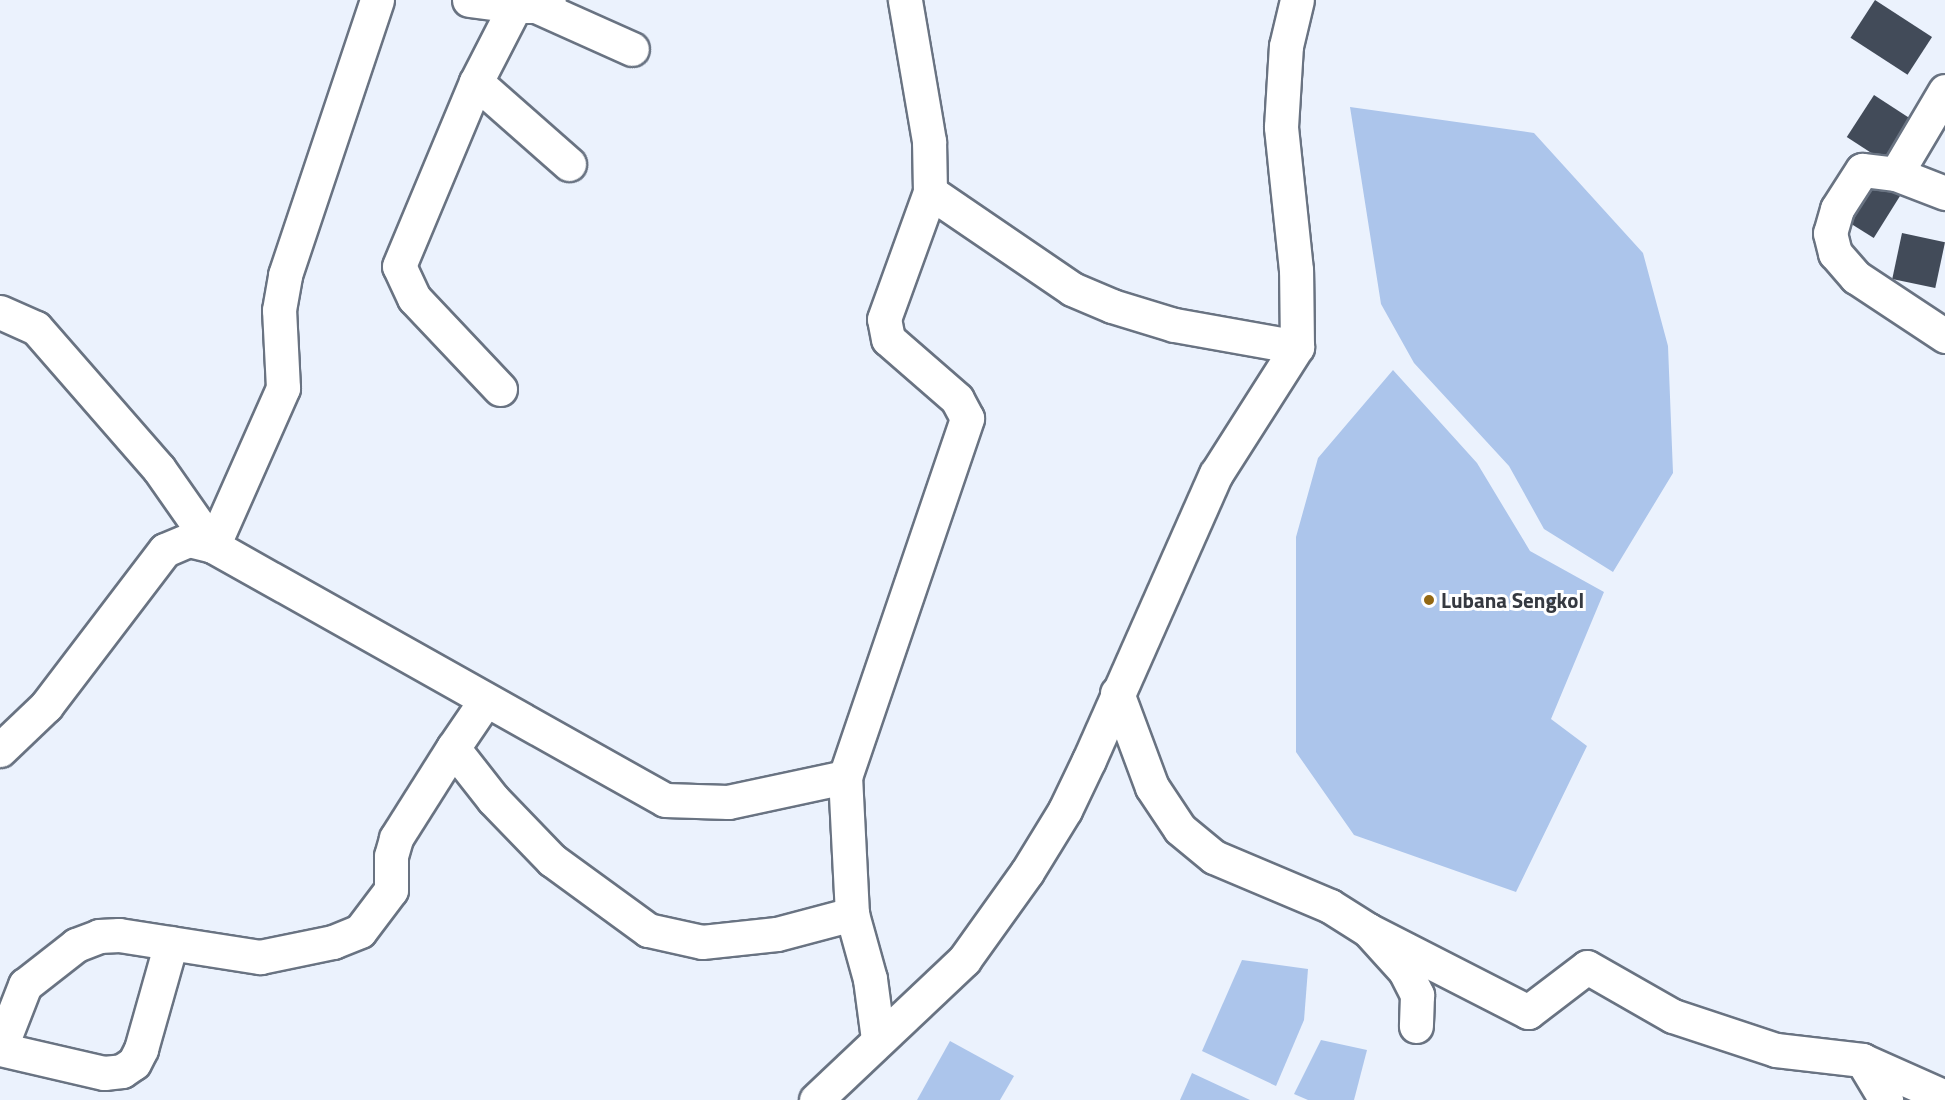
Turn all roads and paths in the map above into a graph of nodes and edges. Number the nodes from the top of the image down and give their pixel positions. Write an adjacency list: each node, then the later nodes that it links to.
1 (377, 0): 17 (street)
2 (469, 0): 5 (street)
3 (905, 0): 11 (street)
4 (1297, 0): 15 (street)
5 (533, 4): 6 (street); 7 (street)
6 (632, 49)
7 (476, 82): 9 (street); 16 (street)
8 (1945, 91): 10 (street)
9 (569, 164)
10 (1896, 174): 12 (street); 14 (street)
11 (930, 192): 15 (street); 22 (street)
12 (1945, 193)
13 (0, 312): 17 (street)
14 (1945, 336)
15 (1297, 347): 18 (street)
16 (500, 390)
17 (213, 546): 19 (street); 21 (street)
18 (1117, 693): 24 (street); 27 (street)
19 (485, 701): 20 (street); 22 (street)
20 (453, 748): 23 (street); 25 (street)
21 (0, 750)
22 (846, 777): 23 (street)
23 (852, 914): 27 (street)
24 (1368, 930): 26 (street); 29 (street)
25 (171, 943): 28 (street); 28 (street)
26 (1416, 1026)
27 (878, 1039): 31 (street)
28 (0, 1049)
29 (1862, 1060): 30 (street); 32 (street)
30 (1932, 1095)
31 (816, 1100)
32 (1886, 1100)

